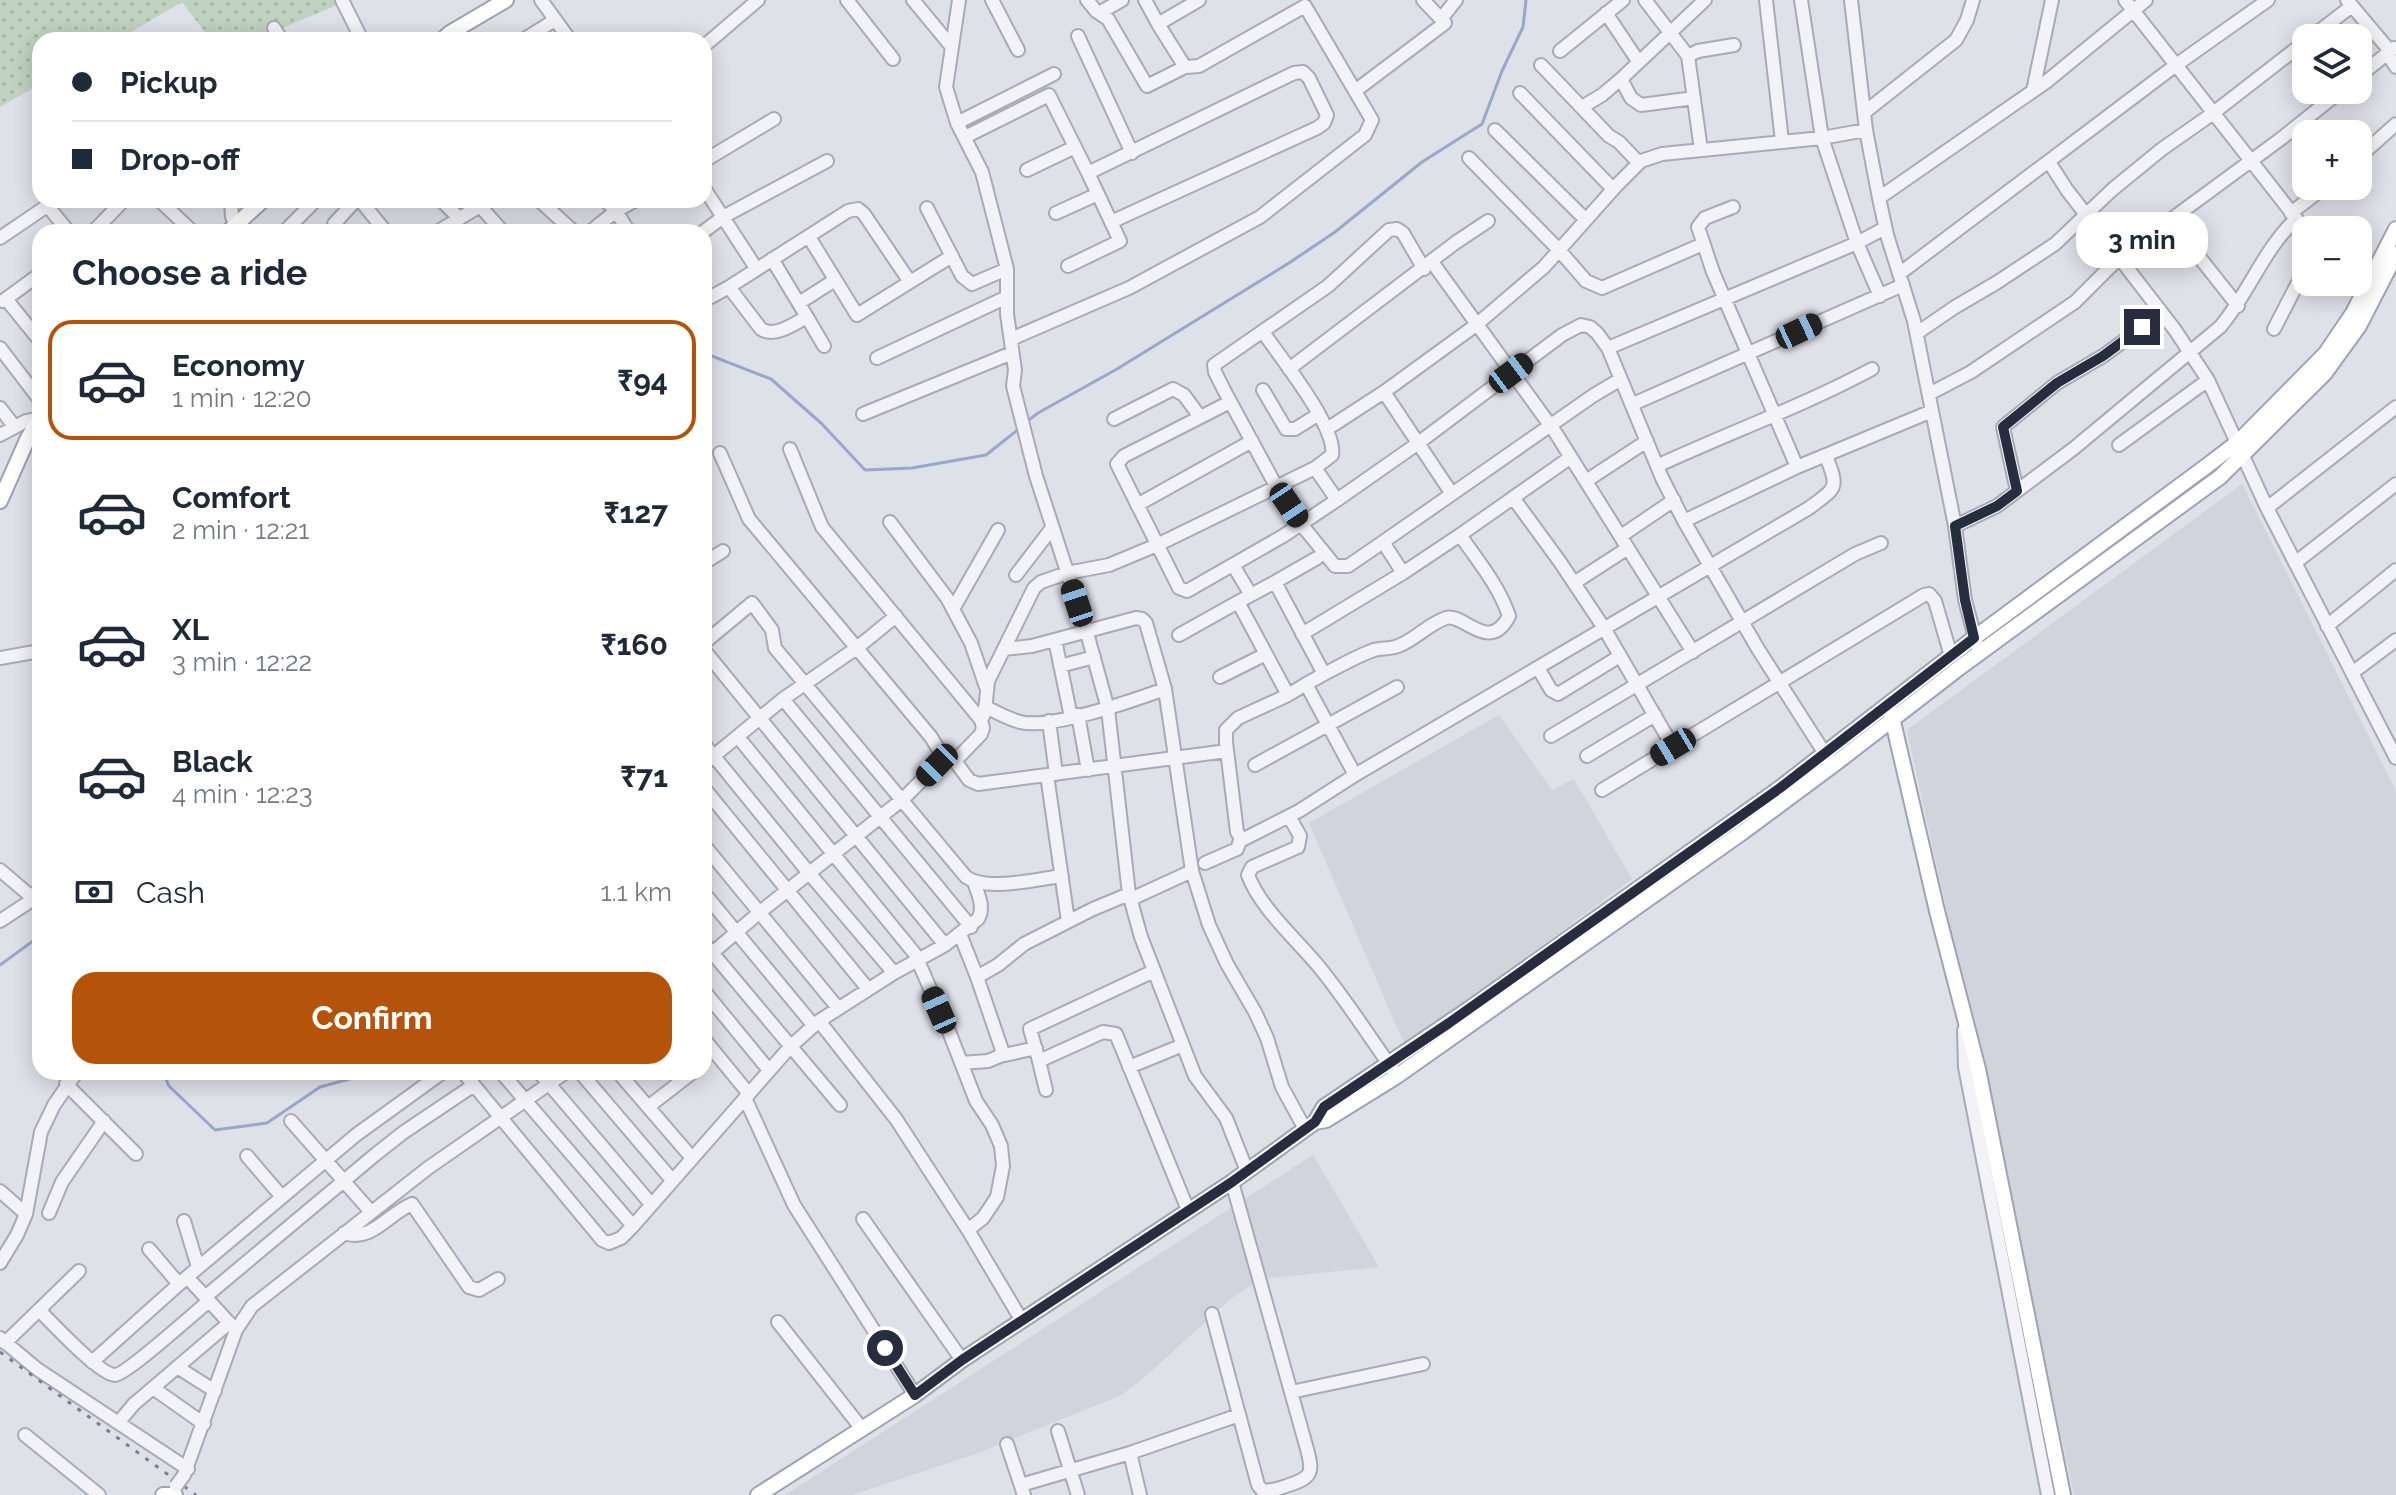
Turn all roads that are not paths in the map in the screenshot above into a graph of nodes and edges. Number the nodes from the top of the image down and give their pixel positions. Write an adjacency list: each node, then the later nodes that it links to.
1 (342, 0): 37 (street)
2 (506, 0): 38 (main road)
3 (541, 0): 31 (street)
4 (758, 0): 42 (street)
5 (847, 0): 50 (street)
6 (913, 0): 44 (street)
7 (959, 0): 44 (street)
8 (992, 0): 45 (street)
9 (1087, 0): 28 (street)
10 (1122, 0): 28 (street)
11 (1145, 0): 32 (street)
12 (1199, 0): 32 (street)
13 (1423, 0): 30 (street)
14 (1456, 0): 30 (street)
15 (1623, 0): 29 (street)
16 (1645, 0): 35 (street)
17 (1705, 0): 35 (street)
18 (1766, 0): 76 (street)
19 (1801, 0): 75 (street)
20 (1851, 0): 66 (street)
21 (1973, 0): 66 (street)
22 (2052, 0): 60 (street)
23 (2146, 0): 27 (street)
24 (2268, 0): 53 (street)
25 (1304, 3): 55 (street); 59 (street)
26 (2350, 3): 33 (street); 46 (street)
27 (2129, 5): 53 (street); 60 (street)
28 (1099, 13): 55 (street)
29 (1606, 13): 47 (street); 51 (street)
30 (1441, 19): 59 (street)
31 (555, 20): 39 (street); 40 (street)
32 (1158, 24): 55 (street)
33 (2326, 24)
34 (274, 28): 36 (street)
35 (1670, 31): 49 (street); 51 (street)
36 (277, 32)
37 (358, 32)
38 (463, 32)
39 (536, 32)
40 (564, 32)
41 (1078, 36): 80 (street)
42 (712, 39)
43 (1734, 45): 49 (street)
44 (951, 46): 69 (street)
45 (1018, 50)
46 (2391, 50): 54 (street); 56 (street)
47 (1560, 51)
48 (2292, 52): 67 (street)
49 (1688, 56): 62 (street)
50 (893, 59)
51 (1638, 61): 58 (street)
52 (1541, 65): 64 (street)
53 (2176, 65): 67 (street); 85 (street)
54 (2372, 66)
55 (1185, 67)
56 (2396, 67)
57 (1054, 74): 65 (street)
58 (1621, 79): 62 (street); 64 (street)
59 (1355, 91): 170 (street)
60 (2033, 91): 91 (street)
61 (1520, 93): 89 (street)
62 (1694, 98): 79 (street)
63 (2324, 104): 83 (street)
64 (1582, 107): 86 (street)
65 (982, 110): 69 (street); 71 (street)
66 (1865, 112): 73 (street)
67 (2212, 114): 83 (street); 111 (street)
68 (774, 119): 81 (street)
69 (957, 123): 74 (street)
70 (2396, 124): 77 (street)
71 (989, 125): 74 (street); 78 (street)
72 (1495, 130): 116 (street)
73 (1866, 130): 75 (street); 91 (street)
74 (965, 137): 146 (street)
75 (1822, 138): 76 (street); 136 (street)
76 (1782, 141): 79 (street)
77 (2372, 145)
78 (1075, 147): 87 (street); 88 (street)
79 (1701, 150): 86 (street)
80 (1132, 153): 88 (street); 119 (street)
81 (712, 156)
82 (1469, 158): 138 (street)
83 (2250, 160): 112 (street); 117 (street)
84 (827, 161): 113 (street)
85 (2049, 162): 111 (street); 150 (street)
86 (1639, 163): 89 (street)
87 (1027, 170)
88 (1088, 173): 90 (street)
89 (1613, 189): 116 (street)
90 (1098, 194): 110 (street); 119 (street)
91 (1879, 198): 132 (street)
92 (712, 200): 113 (street)
93 (2311, 200): 112 (street)
94 (1733, 207): 137 (street)
95 (44, 208): 135 (street)
96 (44, 208): 120 (street)
97 (113, 208): 121 (street)
98 (168, 208): 122 (street)
99 (254, 208): 123 (main road)
100 (308, 208): 124 (street)
101 (350, 208): 125 (street)
102 (365, 208): 126 (street)
103 (449, 208): 115 (street)
104 (476, 208): 115 (street)
105 (548, 208): 128 (street)
106 (613, 208): 109 (street)
107 (621, 208): 109 (street)
108 (927, 208): 140 (street)
109 (616, 211): 129 (street); 130 (street)
110 (1056, 213)
111 (2086, 214): 141 (street); 169 (street)
112 (2293, 216)
113 (723, 217): 131 (street); 145 (street)
114 (2292, 217): 162 (street)
115 (459, 218): 127 (street)
116 (1586, 220): 138 (street)
117 (2170, 220): 141 (street); 162 (street)
118 (1488, 221): 144 (street)
119 (1111, 222): 143 (street)
120 (62, 224)
121 (100, 224)
122 (184, 224)
123 (236, 224)
124 (292, 224)
125 (334, 224)
126 (379, 224)
127 (450, 224)
128 (565, 224)
129 (600, 224)
130 (624, 224)
131 (712, 225)
132 (1885, 228): 136 (street); 150 (street)
133 (2396, 229): 147 (main road)
134 (809, 237): 142 (street); 149 (street); 152 (street)
135 (0, 238)
136 (1857, 243): 156 (street); 159 (street)
137 (1703, 244): 138 (street); 159 (street)
138 (1559, 250): 165 (street)
139 (2396, 254): 151 (main road)
140 (952, 256): 146 (street); 152 (street)
141 (2120, 257): 163 (street); 186 (street)
142 (772, 259): 145 (street); 161 (street)
143 (1068, 266)
144 (1428, 266): 165 (street); 168 (street); 178 (street)
145 (756, 268): 153 (street)
146 (1007, 269): 158 (street)
147 (2372, 274)
148 (32, 280): 160 (street)
149 (835, 280): 152 (street); 161 (street)
150 (1901, 280): 156 (street); 169 (street)
151 (2372, 280)
152 (910, 282)
153 (729, 287): 155 (street); 164 (street)
154 (2292, 294): 166 (street)
155 (712, 296)
156 (1880, 296): 175 (street)
157 (2363, 296): 207 (main road)
158 (1007, 297): 170 (street); 177 (street)
159 (1724, 300): 173 (street); 175 (street)
160 (3, 301): 167 (street)
161 (799, 303): 164 (street)
162 (2238, 306): 174 (street)
163 (2162, 313): 174 (street); 218 (street)
164 (807, 317): 171 (street)
165 (1476, 325): 180 (street); 185 (street)
166 (2274, 329)
167 (32, 332)
168 (1263, 332): 178 (street); 187 (street)
169 (1917, 333): 186 (street)
170 (1011, 339): 176 (street)
171 (824, 346)
172 (0, 348): 183 (street)
173 (1608, 348): 180 (street); 181 (street)
174 (2190, 351): 182 (street); 218 (street)
175 (1747, 354): 188 (street); 194 (street)
176 (1013, 357): 192 (street); 230 (street)
177 (877, 358)
178 (1289, 369): 193 (street)
179 (1872, 369): 194 (street)
180 (1511, 373): 199 (street); 205 (street)
181 (1621, 379): 188 (street); 199 (street)
182 (2208, 380): 206 (street); 207 (street)
183 (32, 390)
184 (1263, 390): 193 (street)
185 (1384, 392): 200 (street); 205 (street)
186 (1929, 394): 191 (street)
187 (1230, 402): 195 (street); 203 (street)
188 (1633, 404): 204 (street)
189 (2396, 407): 225 (street)
190 (0, 408): 198 (street)
191 (1932, 411): 210 (street); 229 (street)
192 (863, 414)
193 (1319, 414): 200 (street)
194 (1773, 414): 212 (street); 213 (street)
195 (1200, 417): 196 (street); 224 (street)
196 (1114, 419)
197 (32, 420): 198 (street)
198 (14, 426): 202 (street)
199 (1551, 426): 211 (street); 220 (street)
200 (1327, 429): 214 (street)
201 (32, 432): 219 (main road)
202 (0, 435)
203 (1252, 441): 217 (street); 224 (street)
204 (1647, 441): 212 (street); 215 (street)
205 (1417, 444): 220 (street); 222 (street)
206 (2119, 445)
207 (2240, 448): 225 (street); 264 (main road); 271 (main road)
208 (790, 449): 256 (street)
209 (720, 453): 267 (street)
210 (1826, 456): 213 (street); 245 (street)
211 (1571, 457): 215 (street); 221 (street)
212 (1657, 466): 223 (street)
213 (1797, 467): 226 (street)
214 (1315, 468): 217 (street); 222 (street)
215 (1586, 481): 233 (street)
216 (2396, 484): 243 (street)
217 (1276, 486): 228 (street); 236 (street)
218 (2017, 491): 229 (street)
219 (1, 492)
220 (1452, 494): 234 (street)
221 (1514, 499): 232 (street); 251 (street)
222 (1337, 500): 228 (street)
223 (1674, 500): 226 (street); 233 (street)
224 (1137, 505): 236 (street)
225 (2267, 508): 243 (street)
226 (1684, 521): 245 (street)
227 (890, 522): 255 (street)
228 (1301, 524): 234 (street); 244 (street)
229 (1955, 526): 264 (street)
230 (1052, 528): 237 (street); 240 (street)
231 (998, 530): 255 (street)
232 (1460, 535): 248 (street); 281 (street)
233 (1621, 536): 238 (street)
234 (1383, 542): 248 (street)
235 (1881, 543): 257 (street)
236 (1157, 545): 244 (street); 247 (street)
237 (1059, 548): 240 (street); 247 (street)
238 (1628, 548): 251 (street); 253 (street)
239 (723, 551): 241 (street)
240 (1032, 554): 249 (street)
241 (712, 558)
242 (1317, 558): 250 (street)
243 (2295, 563): 258 (street)
244 (1233, 565): 252 (street)
245 (1710, 565): 253 (street); 257 (street)
246 (2396, 570): 258 (street)
247 (1067, 573): 260 (street); 268 (street)
248 (1403, 573): 261 (street)
249 (1016, 575)
250 (1275, 582): 252 (street); 261 (street)
251 (1574, 583): 259 (street)
252 (1251, 595): 254 (street)
253 (1659, 597): 259 (street); 270 (street)
254 (1238, 602): 262 (street); 272 (street)
255 (953, 609): 287 (street)
256 (896, 616): 267 (street); 298 (street)
257 (1743, 623): 270 (street); 283 (street)
258 (2327, 626): 280 (street)
259 (1604, 628): 273 (street); 279 (street)
260 (1087, 633): 265 (street); 275 (street); 289 (street)
261 (1302, 634): 281 (street)
262 (1179, 635)
263 (712, 636): 284 (street)
264 (1974, 638): 271 (street); 274 (main road)
265 (1055, 640): 268 (street); 278 (street)
266 (2396, 640): 280 (street)
267 (858, 647): 284 (street); 310 (street)
268 (1004, 649): 287 (street)
269 (32, 652): 276 (street)
270 (1693, 652): 286 (street)
271 (1979, 653): 294 (main road)
272 (1266, 654): 282 (street); 290 (street)
273 (1620, 656): 279 (street); 286 (street)
274 (1951, 656): 283 (street); 294 (main road)
275 (1094, 657): 278 (street); 293 (street)
276 (0, 658)
277 (712, 660): 297 (street)
278 (1060, 666): 296 (street)
279 (1538, 668): 316 (street)
280 (2352, 673): 308 (street)
281 (1324, 674): 285 (street)
282 (1220, 677)
283 (1779, 681): 303 (street); 309 (street)
284 (806, 684): 291 (street); 319 (street)
285 (1306, 684): 290 (street); 300 (street)
286 (1637, 685): 295 (street); 301 (street)
287 (986, 687): 292 (street)
288 (1397, 687): 300 (street)
289 (1165, 689): 293 (street); 307 (street)
290 (1288, 695): 304 (street)
291 (783, 699): 297 (street); 321 (street)
292 (985, 707): 298 (street); 299 (street)
293 (1108, 709): 296 (street); 313 (street)
294 (1891, 712): 309 (main road); 353 (main road)
295 (1655, 715): 303 (street); 305 (street)
296 (1074, 716): 299 (street); 314 (street)
297 (760, 719): 302 (street); 322 (street)
298 (981, 720): 310 (street)
299 (1049, 721): 315 (street)
300 (1328, 725): 312 (street); 316 (street)
301 (1551, 736)
302 (738, 737): 306 (street); 324 (street)
303 (1673, 747): 317 (street)
304 (1227, 751): 307 (street); 323 (street)
305 (1587, 756)
306 (712, 758)
307 (1175, 758): 313 (street); 328 (street)
308 (2396, 758)
309 (1829, 760): 365 (main road)
310 (950, 761): 315 (street); 319 (street)
311 (712, 763): 329 (street)
312 (1255, 765)
313 (1116, 767): 314 (street); 334 (street)
314 (1088, 770): 315 (street)
315 (1052, 775): 330 (street)
316 (1355, 775): 320 (street)
317 (1602, 790)
318 (712, 798): 332 (street)
319 (903, 799): 321 (street); 331 (street)
320 (1289, 816): 323 (street); 365 (street)
321 (881, 817): 322 (street); 340 (street)
322 (856, 836): 324 (street); 343 (street)
323 (1241, 838): 326 (street)
324 (834, 854): 329 (street); 346 (street)
325 (712, 855): 337 (street)
326 (1205, 863)
327 (0, 870): 333 (street)
328 (1192, 871): 334 (street); 386 (street)
329 (809, 873): 332 (street); 348 (street)
330 (1062, 876): 331 (street); 339 (street)
331 (974, 882): 340 (street)
332 (786, 891): 337 (street); 350 (street)
333 (32, 894)
334 (1130, 897): 339 (street); 347 (street)
335 (32, 901): 338 (street)
336 (712, 903): 341 (street)
337 (760, 912): 341 (street); 352 (street)
338 (0, 921)
339 (1068, 921): 349 (street)
340 (971, 927): 342 (street)
341 (736, 932): 344 (street); 354 (street)
342 (960, 934): 343 (street); 349 (street)
343 (945, 945): 346 (street)
344 (712, 949)
345 (712, 958): 356 (street)
346 (917, 961): 348 (street); 362 (street)
347 (1154, 971): 355 (street); 359 (street)
348 (894, 973): 350 (street)
349 (977, 977): 360 (street)
350 (868, 989): 352 (street)
351 (712, 1001): 364 (street)
352 (838, 1008): 354 (street)
353 (1963, 1015): 444 (street); 445 (main road)
354 (816, 1023): 356 (street); 405 (street)
355 (1183, 1045): 363 (street); 391 (street)
356 (790, 1047): 364 (street); 381 (street)
357 (712, 1049): 358 (street)
358 (716, 1054): 361 (street); 379 (street)
359 (1038, 1054): 360 (street); 363 (street); 378 (street)
360 (1000, 1056): 362 (street)
361 (712, 1057)
362 (961, 1063): 405 (street)
363 (1129, 1067): 398 (street)
364 (768, 1069): 379 (street)
365 (1393, 1070): 386 (main road)
366 (70, 1080): 375 (street)
367 (432, 1080): 390 (street)
368 (470, 1080): 377 (street)
369 (508, 1080): 380 (street)
370 (546, 1080): 376 (street)
371 (555, 1080): 376 (street)
372 (587, 1080): 393 (street)
373 (625, 1080): 382 (street)
374 (683, 1080): 382 (street)
375 (66, 1084): 384 (street); 401 (street)
376 (549, 1084): 380 (street); 397 (street)
377 (474, 1085): 383 (street); 392 (street)
378 (1046, 1090)
379 (747, 1096): 389 (street); 427 (street)
380 (525, 1101): 383 (street); 404 (street)
381 (840, 1105)
382 (648, 1107): 389 (street)
383 (500, 1117): 399 (street); 404 (street)
384 (104, 1121): 387 (street); 400 (street)
385 (291, 1121): 390 (street)
386 (1310, 1126): 391 (main road)
387 (136, 1154)
388 (247, 1156): 396 (street)
389 (692, 1158): 393 (street)
390 (326, 1160): 392 (street); 396 (street)
391 (1247, 1171): 394 (main road)
392 (343, 1180): 399 (street); 413 (street)
393 (672, 1180): 397 (street)
394 (1232, 1182): 398 (main road); 426 (street)
395 (0, 1191): 401 (street)
396 (282, 1197): 409 (street)
397 (651, 1204): 404 (street)
398 (1188, 1210): 416 (main road)
399 (371, 1212): 406 (street)
400 (49, 1213)
401 (26, 1214): 408 (street)
402 (863, 1219): 420 (street)
403 (184, 1221): 409 (street)
404 (633, 1226)
405 (968, 1230): 416 (street)
406 (344, 1233): 411 (street); 418 (street)
407 (149, 1249): 412 (street)
408 (0, 1263)
409 (198, 1267): 412 (street)
410 (79, 1271): 414 (street)
411 (498, 1279)
412 (183, 1280): 413 (street); 421 (street)
413 (206, 1300): 418 (street); 421 (street)
414 (39, 1310): 419 (street); 421 (street)
415 (1212, 1314): 428 (street)
416 (1022, 1321): 420 (main road)
417 (778, 1322): 431 (street)
418 (232, 1327): 423 (street); 425 (street)
419 (3, 1341): 429 (street)
420 (962, 1360): 427 (main road)
421 (92, 1362)
422 (1423, 1364): 426 (street)
423 (177, 1367): 424 (street); 425 (street)
424 (153, 1388): 429 (street); 430 (street)
425 (215, 1391): 430 (street)
426 (1291, 1392): 428 (street)
427 (915, 1395): 431 (main road)
428 (1239, 1415): 435 (street)
429 (118, 1423): 437 (street)
430 (204, 1424): 437 (street)
431 (862, 1429): 441 (main road)
432 (1058, 1431): 436 (street)
433 (25, 1435): 440 (street)
434 (1007, 1444): 438 (street)
435 (1130, 1453): 436 (street); 443 (street)
436 (1070, 1471): 438 (street); 442 (street)
437 (186, 1472): 439 (street, bridge)
438 (1023, 1490)
439 (171, 1492)
440 (99, 1495)
441 (758, 1495)
442 (1078, 1495)
443 (1140, 1495)
444 (2048, 1495)
445 (2063, 1495)

